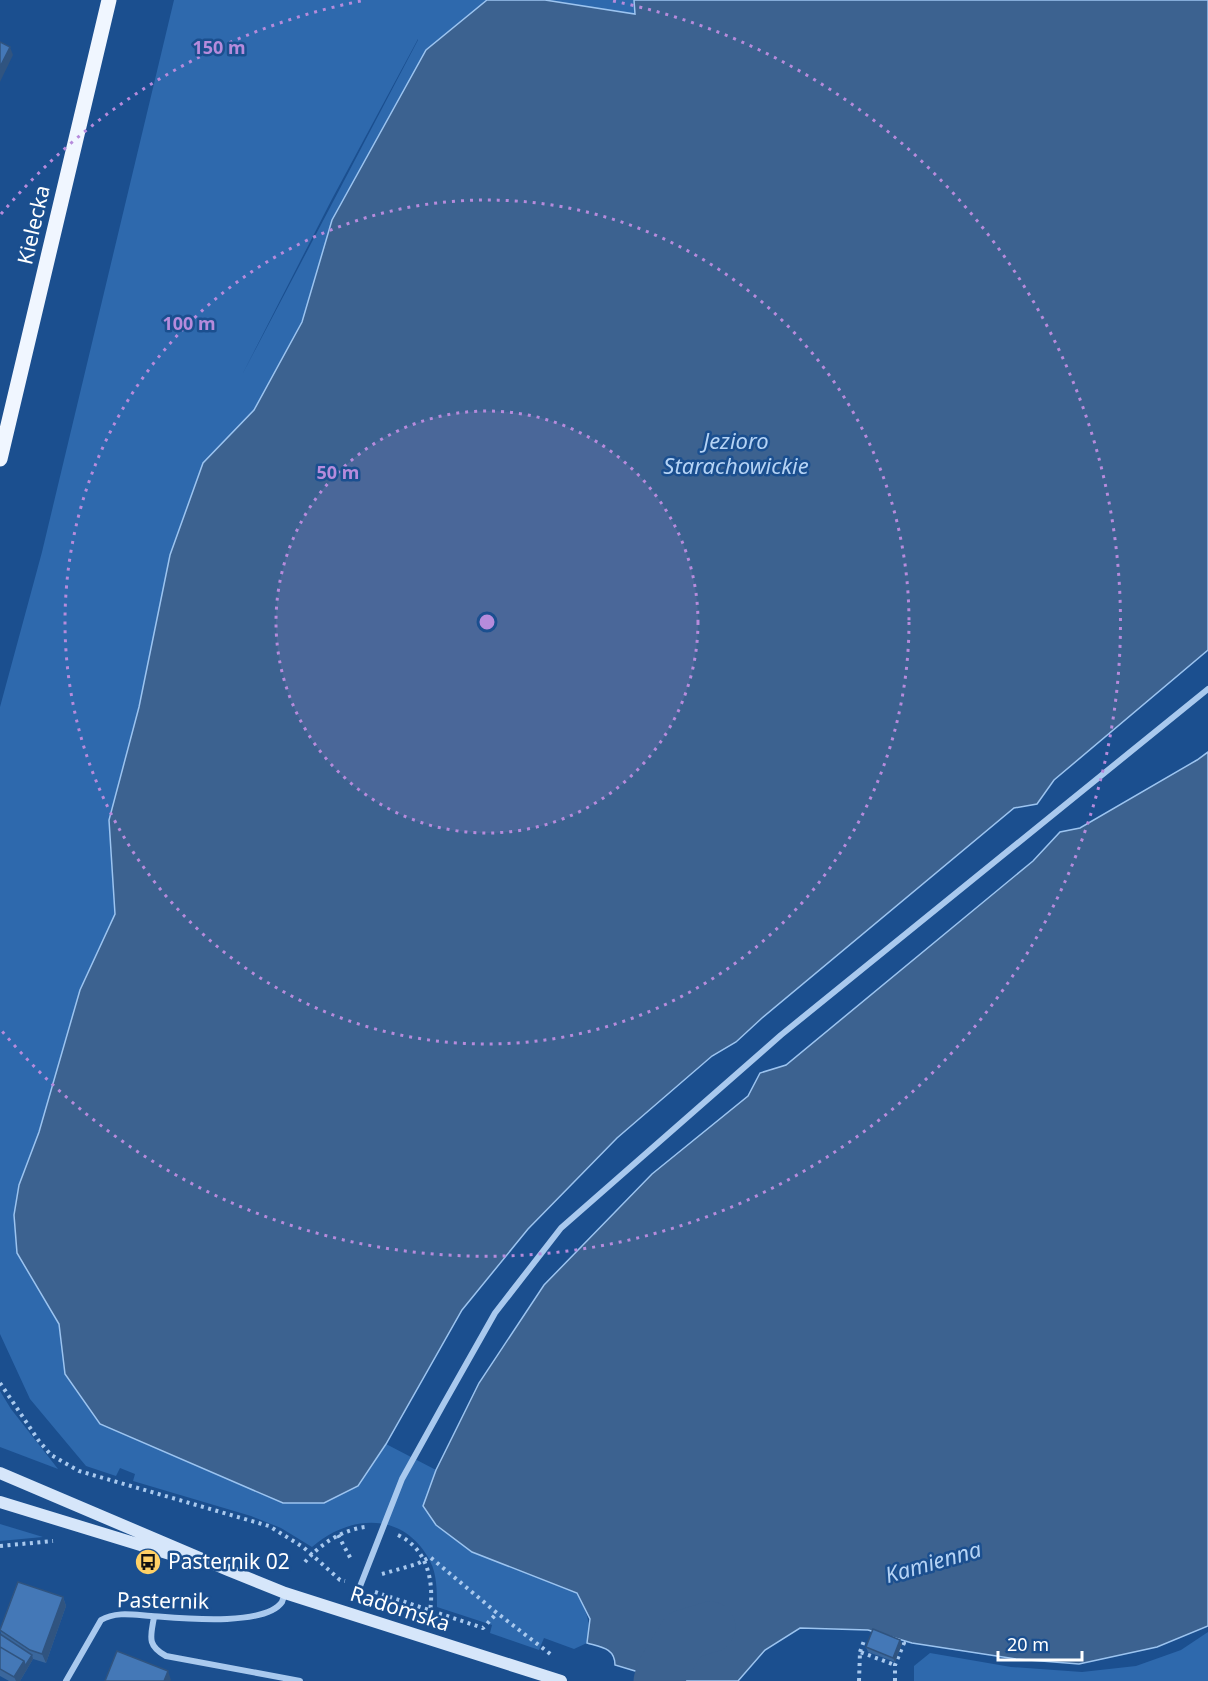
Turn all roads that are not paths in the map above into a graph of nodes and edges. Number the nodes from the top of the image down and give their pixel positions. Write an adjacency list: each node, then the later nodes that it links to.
1 (109, 0): 2 (main road, Kielecka)
2 (0, 459)
3 (1208, 689): 8 (street)
4 (0, 1473): 6 (street, Radomska)
5 (0, 1502): 6 (street, Radomska)
6 (228, 1570): 7 (street, Radomska)
7 (285, 1593): 9 (street, Pasternik); 12 (street, Radomska)
8 (357, 1594)
9 (154, 1617): 10 (street, Pasternik); 11 (street)
10 (66, 1681)
11 (300, 1681)
12 (561, 1681)

